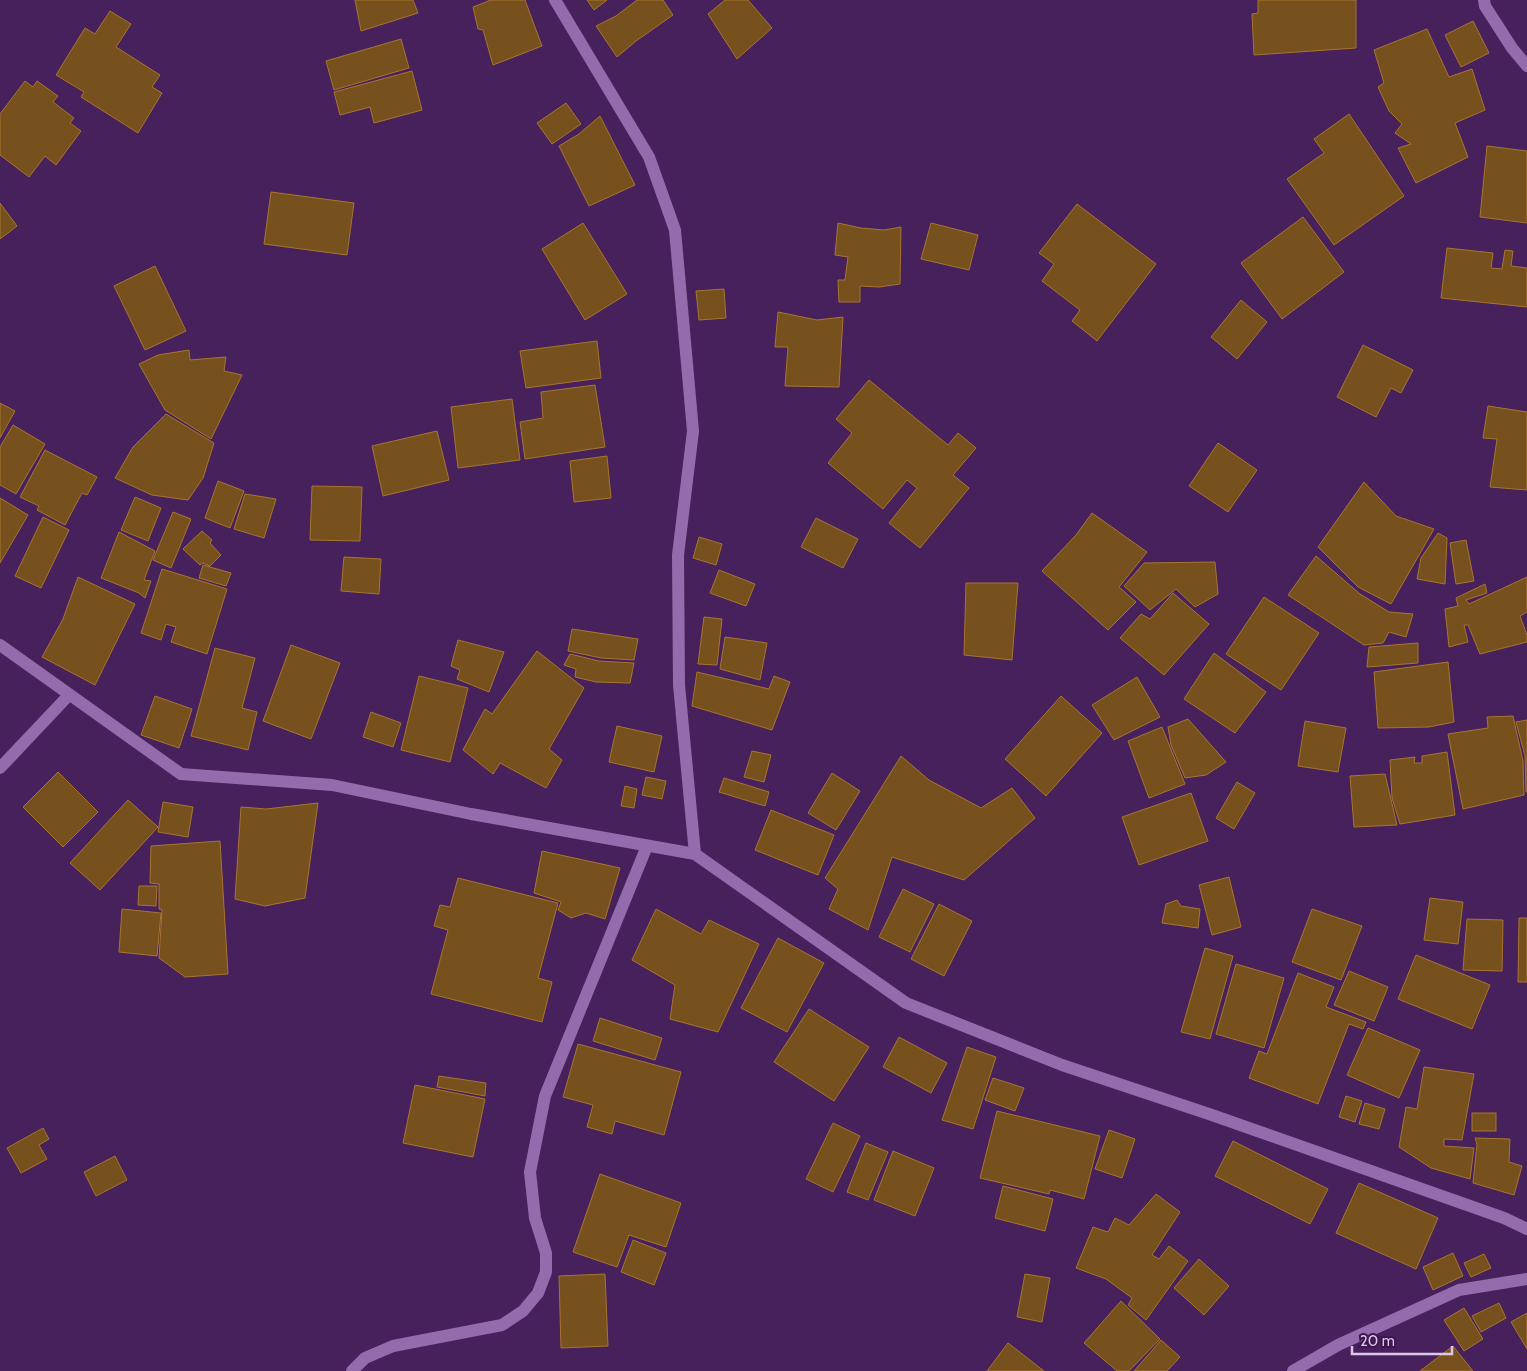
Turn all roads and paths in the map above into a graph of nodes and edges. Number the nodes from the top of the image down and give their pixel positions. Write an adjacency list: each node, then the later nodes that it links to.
1 (555, 0): 8 (street)
2 (1484, 0): 3 (street)
3 (1527, 66)
4 (0, 645): 5 (street)
5 (68, 696): 6 (street); 7 (street)
6 (0, 768)
7 (647, 846): 8 (street); 11 (street)
8 (696, 854): 9 (street)
9 (1527, 1229)
10 (1527, 1280): 12 (street)
11 (352, 1371)
12 (1293, 1371)

